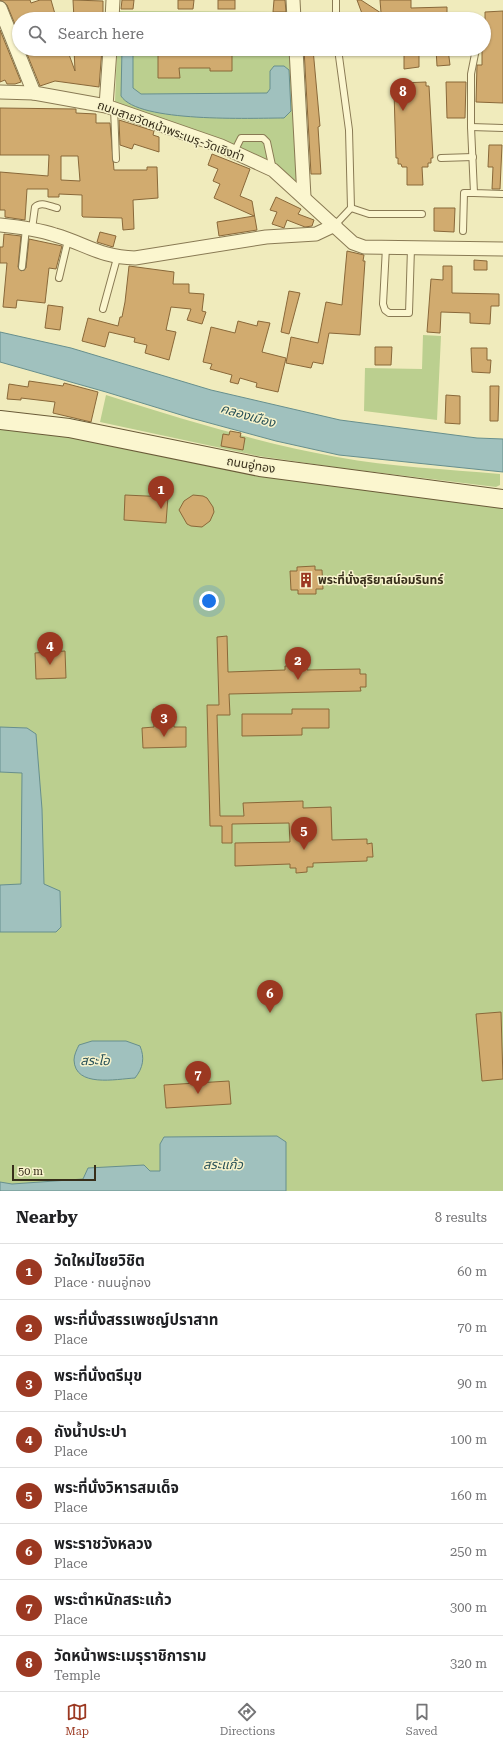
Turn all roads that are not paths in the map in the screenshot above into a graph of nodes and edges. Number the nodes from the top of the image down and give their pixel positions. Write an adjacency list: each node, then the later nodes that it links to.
1 (113, 0): 5 (street)
2 (293, 0): 6 (street)
3 (336, 0): 7 (lane)
4 (0, 8): 8 (street)
5 (112, 12)
6 (294, 12)
7 (336, 12)
8 (12, 38)
9 (19, 56): 15 (street)
10 (110, 56): 16 (street)
11 (296, 56): 26 (street)
12 (339, 56): 28 (lane)
13 (475, 56): 17 (lane)
14 (0, 92): 15 (street, ถนนสายวัดหน้าพระเมรุ-วัดเชิงท่า)
15 (34, 93): 16 (street, ถนนสายวัดหน้าพระเมรุ-วัดเชิงท่า)
16 (110, 107): 19 (street, ถนนสายวัดหน้าพระเมรุ-วัดเชิงท่า); 22 (lane)
17 (471, 127): 18 (lane); 20 (lane)
18 (503, 128)
19 (234, 152): 23 (street, ถนนสายวัดหน้าพระเมรุ-วัดเชิงท่า); 23 (lane)
20 (473, 157): 21 (lane); 24 (lane)
21 (441, 158)
22 (116, 159)
23 (274, 170): 26 (street, ถนนสายวัดหน้าพระเมรุ-วัดเชิงท่า)
24 (474, 193): 25 (lane); 33 (lane)
25 (503, 194)
26 (304, 197): 31 (street, ถนนสายวัดหน้าพระเมรุ-วัดเชิงท่า)
27 (57, 208): 32 (lane)
28 (351, 208): 29 (lane); 31 (lane)
29 (422, 214)
30 (0, 225): 32 (street)
31 (335, 225): 35 (street, ถนนสายวัดหน้าพระเมรุ-วัดเชิงท่า); 38 (street)
32 (29, 228): 34 (street); 39 (lane)
33 (464, 231)
34 (68, 240): 38 (street); 40 (lane)
35 (386, 247): 36 (street, ถนนสายวัดหน้าพระเมรุ-วัดเชิงท่า); 36 (lane)
36 (412, 248): 37 (street, ถนนสายวัดหน้าพระเมรุ-วัดเชิงท่า)
37 (503, 249)
38 (117, 258): 41 (lane)
39 (22, 267)
40 (59, 278)
41 (103, 309)
42 (0, 420): 43 (main road, ถนนอู่ทอง)
43 (503, 499)

